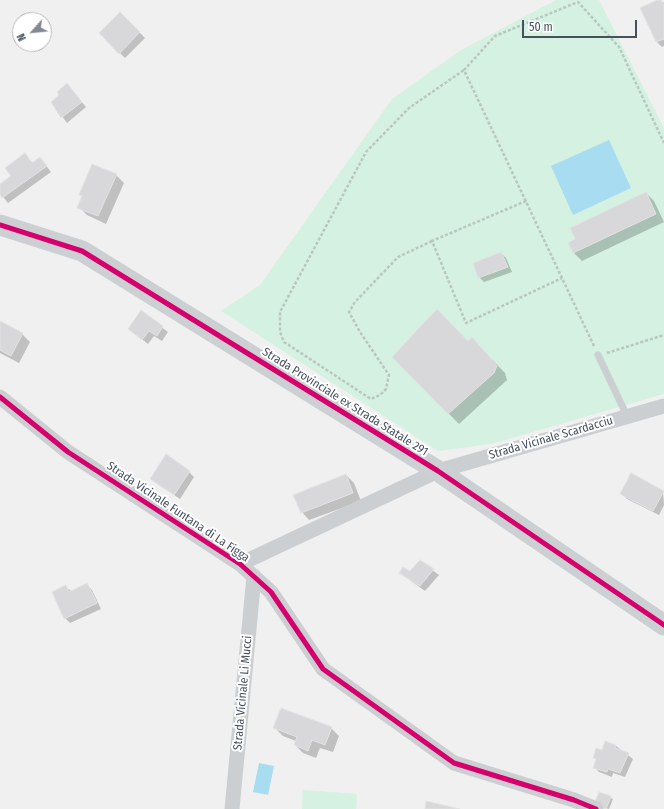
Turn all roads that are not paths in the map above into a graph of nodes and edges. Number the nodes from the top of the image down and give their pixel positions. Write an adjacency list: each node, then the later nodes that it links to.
1 (0, 225): 6 (street, Strada Provinciale ex Strada Statale 291)
2 (598, 355): 5 (lane)
3 (0, 397): 7 (street, Strada Vicinale Funtana di La Figga)
4 (664, 406): 5 (street, Strada Vicinale Scardacciu)
5 (627, 416): 6 (street, Strada Vicinale Scardacciu)
6 (438, 471): 7 (street, Strada Vicinale Funtana di La Figga); 9 (street, Strada Provinciale ex Strada Statale 291)
7 (240, 564): 8 (street, Strada Vicinale Funtana di La Figga)
8 (254, 576): 10 (street, Strada Vicinale Li Mucci); 11 (street, Strada Vicinale Funtana di La Figga)
9 (664, 625)
10 (232, 809)
11 (596, 809)

